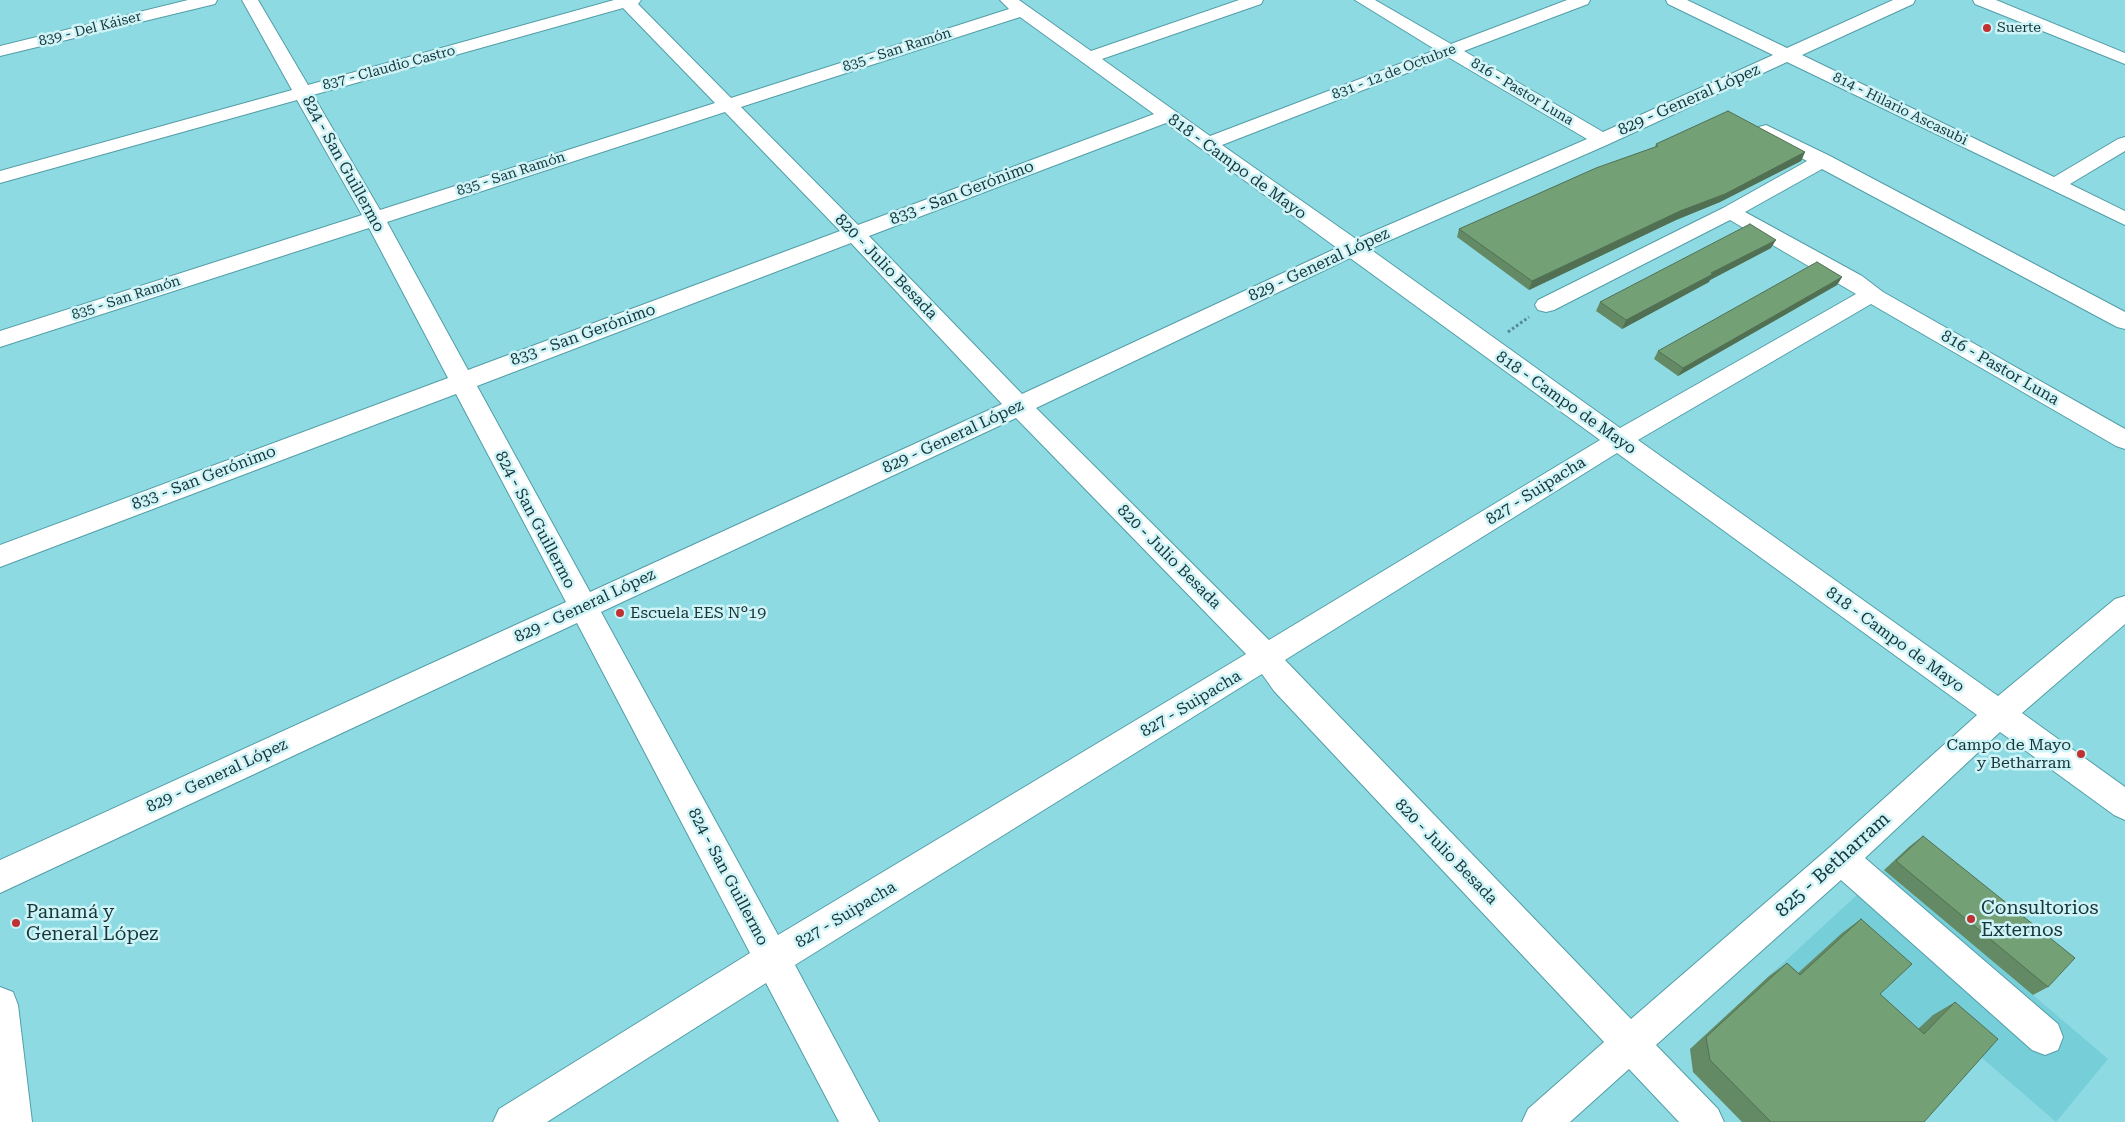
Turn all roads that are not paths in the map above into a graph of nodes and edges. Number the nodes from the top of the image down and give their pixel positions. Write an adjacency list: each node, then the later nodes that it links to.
1 (209, 0): 12 (street, 839 - Del Káiser)
2 (250, 0): 16 (street, 824 - San Guillermo)
3 (1255, 0): 14 (street)
4 (1363, 0): 11 (street, 816 - Pastor Luna)
5 (1582, 0): 11 (street, 831 - 12 de Octubre)
6 (1674, 0): 13 (street, 814 - Hilario Ascasubi)
7 (1907, 0): 13 (street, 829 - General López)
8 (1981, 0): 15 (street)
9 (628, 1): 16 (street, 837 - Claudio Castro); 17 (street, 820 - Julio Besada)
10 (1016, 5): 14 (street, 818 - Campo de Mayo); 17 (street, 835 - San Ramón)
11 (1450, 50): 20 (street, 816 - Pastor Luna); 22 (street, 831 - 12 de Octubre)
12 (0, 51)
13 (1789, 55): 20 (street, 829 - General López); 25 (street, 814 - Hilario Ascasubi)
14 (1089, 58): 18 (street, 818 - Campo de Mayo)
15 (2125, 59)
16 (302, 92): 24 (street, 837 - Claudio Castro); 27 (street, 824 - San Guillermo)
17 (725, 104): 27 (street, 835 - San Ramón); 29 (street, 820 - Julio Besada)
18 (1166, 116): 22 (street, 818 - Campo de Mayo); 29 (street, 833 - San Gerónimo)
19 (1766, 131): 23 (street)
20 (1602, 140): 30 (street, 829 - General López)
21 (2125, 143): 25 (street)
22 (1206, 144): 30 (street, 818 - Campo de Mayo)
23 (1823, 160): 26 (street); 33 (street)
24 (0, 176)
25 (2054, 185): 28 (street, 814 - Hilario Ascasubi)
26 (1730, 212): 31 (street, 816 - Pastor Luna); 32 (street)
27 (374, 218): 34 (street, 835 - San Ramón); 35 (street, 824 - San Guillermo)
28 (2125, 219)
29 (855, 234): 35 (street, 833 - San Gerónimo); 36 (street, 820 - Julio Besada)
30 (1352, 249): 36 (street, 829 - General López); 37 (street, 818 - Campo de Mayo)
31 (1876, 297): 37 (street, 827 - Suipacha); 38 (street, 816 - Pastor Luna)
32 (1546, 305)
33 (2125, 322)
34 (0, 339)
35 (460, 380): 39 (street, 833 - San Gerónimo); 40 (street, 824 - San Guillermo)
36 (1019, 406): 40 (street, 829 - General López); 42 (street, 820 - Julio Besada)
37 (1619, 440): 42 (street, 827 - Suipacha); 43 (street, 818 - Campo de Mayo)
38 (2125, 440)
39 (0, 556)
40 (582, 607): 46 (street, 829 - General López); 47 (street, 824 - San Guillermo)
41 (2125, 607): 43 (street, 825 - Betharram)
42 (1266, 658): 47 (street, 827 - Suipacha); 50 (street, 820 - Julio Besada)
43 (1998, 715): 44 (street, 818 - Campo de Mayo); 45 (street, 825 - Betharram)
44 (2125, 805)
45 (1842, 858): 49 (street); 50 (street, 825 - Betharram)
46 (0, 877)
47 (772, 960): 53 (street, 827 - Suipacha); 54 (street, 824 - San Guillermo)
48 (0, 1005): 51 (street)
49 (2046, 1037)
50 (1630, 1044): 55 (street, 825 - Betharram); 56 (street, 820 - Julio Besada)
51 (4, 1086): 52 (street)
52 (13, 1122)
53 (512, 1122)
54 (860, 1122)
55 (1541, 1122)
56 (1705, 1122)

